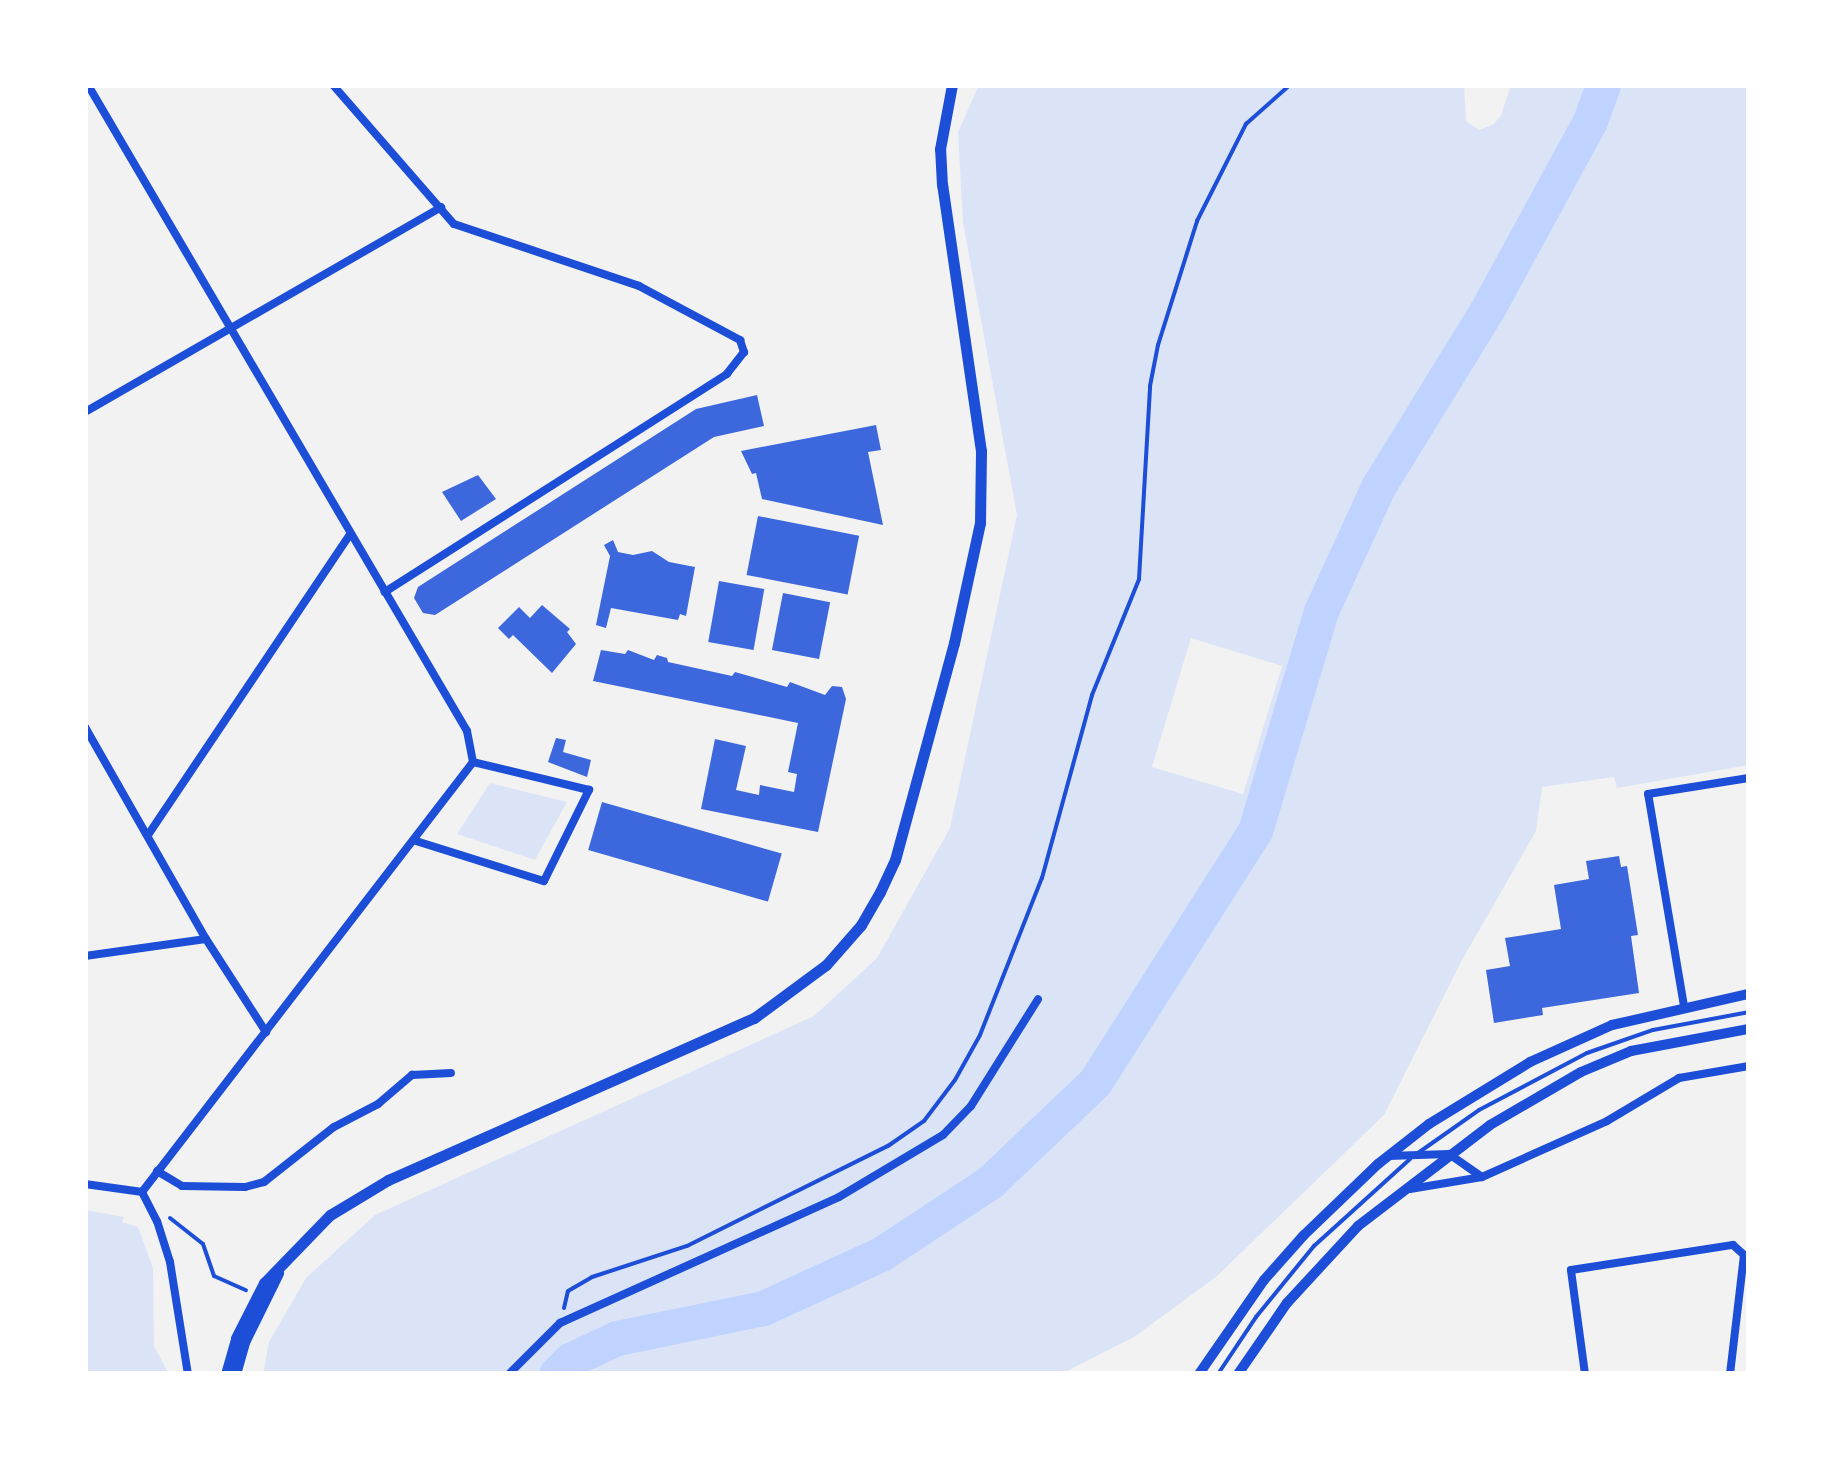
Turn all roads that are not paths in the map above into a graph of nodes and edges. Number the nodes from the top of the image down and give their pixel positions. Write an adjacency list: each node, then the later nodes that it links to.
1 (88, 85): 5 (street)
2 (333, 85): 4 (street)
3 (952, 85): 32 (main road)
4 (441, 207): 5 (street); 8 (street)
5 (230, 328): 6 (street); 7 (street)
6 (85, 412)
7 (350, 534): 8 (street); 12 (street)
8 (385, 592): 10 (street)
9 (85, 728): 12 (street)
10 (473, 762): 13 (street); 13 (street)
11 (1749, 778): 18 (street)
12 (148, 835): 14 (street)
13 (416, 841): 21 (street)
14 (206, 939): 15 (street); 21 (street)
15 (85, 956)
16 (1749, 994): 18 (street)
17 (1038, 1000): 36 (street)
18 (1684, 1006): 25 (street)
19 (1749, 1012): 26 (lane)
20 (1749, 1029): 24 (street)
21 (266, 1032): 27 (street)
22 (1749, 1066): 28 (street)
23 (451, 1073): 27 (street)
24 (1449, 1154): 26 (street); 28 (street); 30 (street)
25 (1387, 1156): 26 (street); 37 (street)
26 (1414, 1156): 38 (lane)
27 (157, 1171): 31 (street)
28 (1482, 1177): 30 (street)
29 (85, 1184): 31 (street)
30 (1400, 1190): 39 (street)
31 (142, 1192): 33 (street)
32 (284, 1262): 34 (main road); 35 (main road)
33 (188, 1374)
34 (226, 1374)
35 (235, 1374)
36 (509, 1374)
37 (1200, 1374)
38 (1218, 1374)
39 (1238, 1374)
40 (1585, 1374): 41 (street)
41 (1730, 1374)

